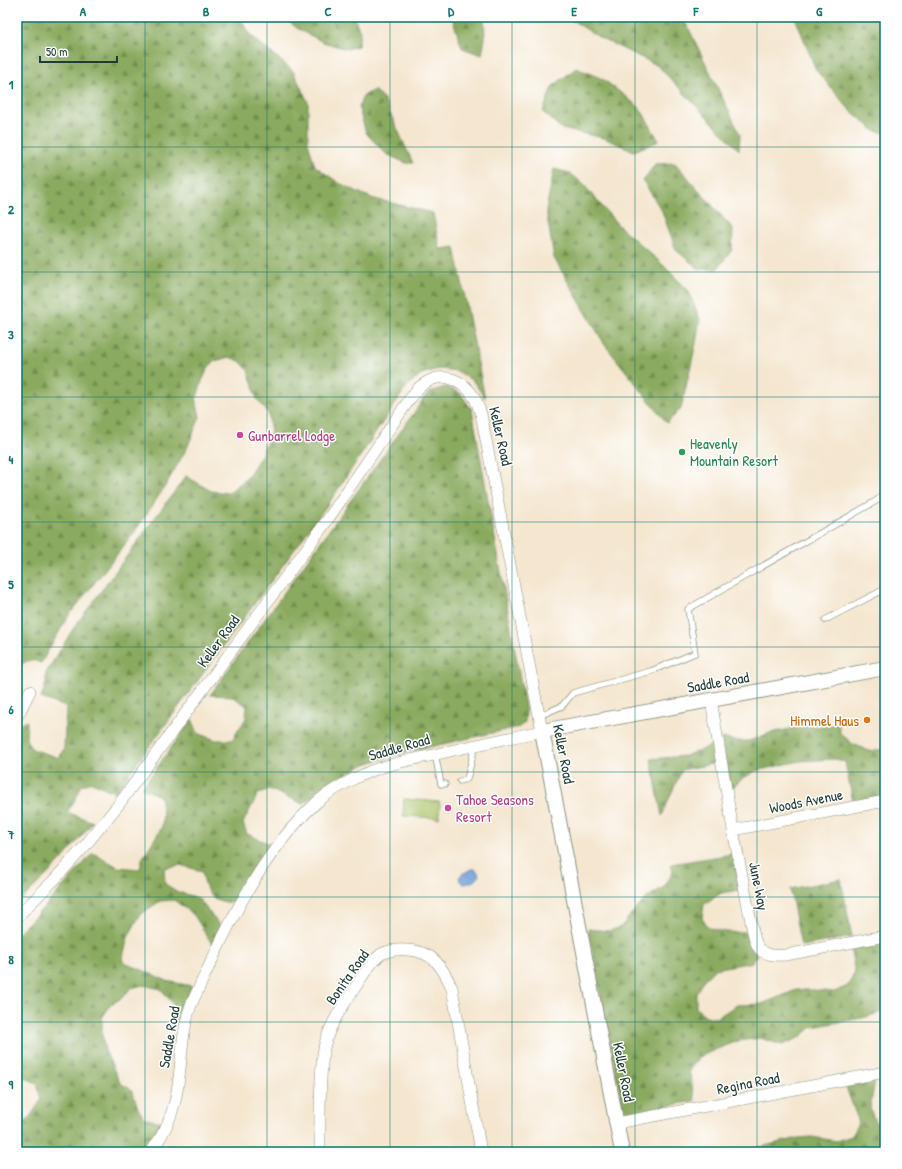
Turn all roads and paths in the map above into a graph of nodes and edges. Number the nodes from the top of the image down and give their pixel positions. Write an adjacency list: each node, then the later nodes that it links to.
1 (885, 494): 8 (lane)
2 (885, 589): 3 (lane)
3 (825, 620)
4 (884, 668): 5 (lane); 7 (street, Saddle Road)
5 (885, 684)
6 (30, 691): 9 (street)
7 (711, 700): 10 (street, Saddle Road); 16 (street, June Way)
8 (539, 716): 10 (street, Keller Road); 17 (street, Keller Road)
9 (17, 717)
10 (542, 732): 11 (street, Saddle Road); 20 (street, Keller Road)
11 (475, 746): 12 (street, Saddle Road); 13 (lane)
12 (435, 754): 14 (lane); 21 (street, Saddle Road)
13 (460, 781)
14 (445, 784)
15 (885, 801): 16 (street, Woods Avenue)
16 (733, 830): 18 (street, June Way)
17 (17, 917)
18 (885, 936)
19 (885, 1072): 20 (street, Regina Road)
20 (616, 1123): 24 (street, Keller Road)
21 (151, 1152)
22 (320, 1152): 23 (street, Bonita Road)
23 (481, 1152)
24 (622, 1152)

